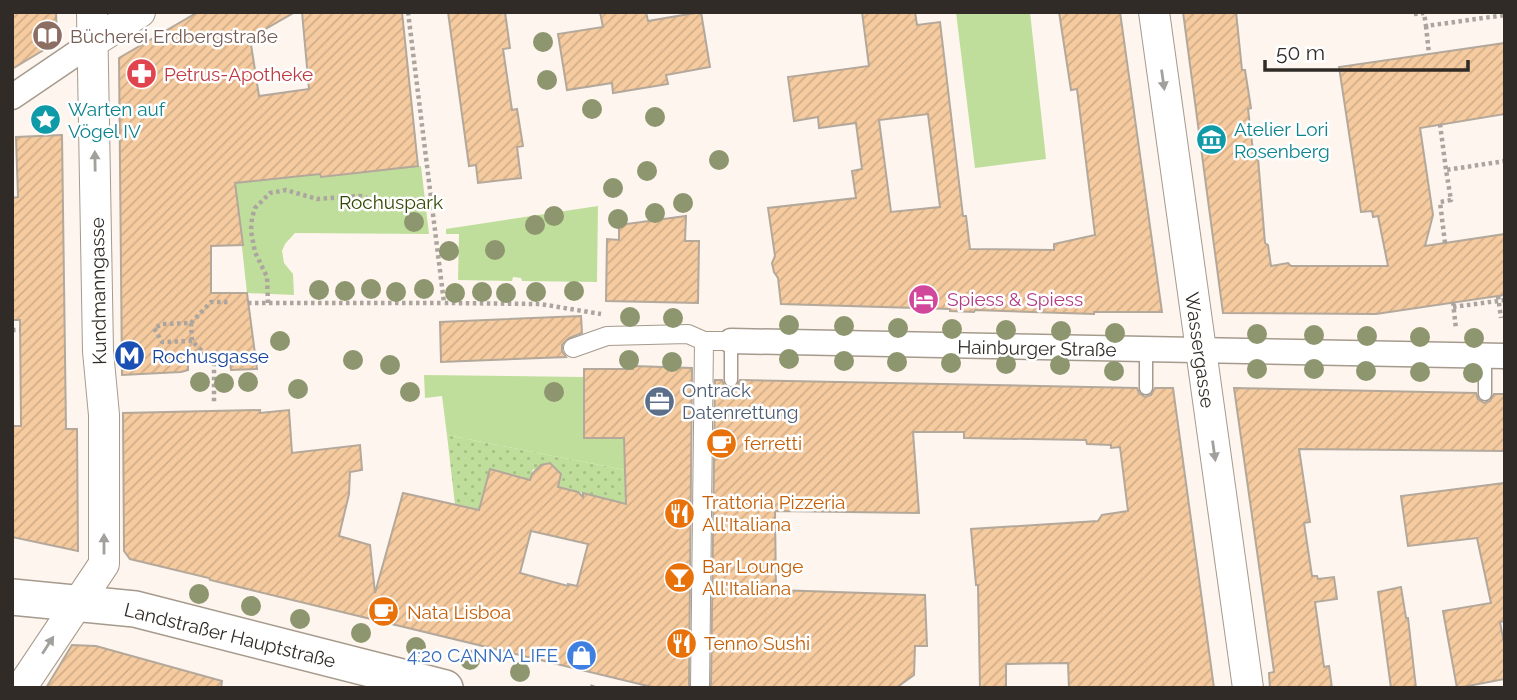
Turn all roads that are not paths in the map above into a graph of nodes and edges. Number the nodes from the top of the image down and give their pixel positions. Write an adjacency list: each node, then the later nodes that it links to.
1 (92, 12): 4 (street, Kundmanngasse)
2 (140, 12): 4 (street)
3 (1154, 12): 10 (street, Wassergasse, one-way to 10)
4 (93, 42): 5 (street); 16 (street, Kundmanngasse, one-way to 4)
5 (12, 97)
6 (704, 341): 7 (street, Hainburger Straße); 8 (street, Hainburger Straße); 19 (street)
7 (731, 341): 9 (street, Hainburger Straße); 12 (lane)
8 (573, 348)
9 (1146, 350): 10 (street, Hainburger Straße); 13 (lane)
10 (1200, 351): 11 (street, Hainburger Straße); 20 (street, Wassergasse, one-way to 20)
11 (1495, 356): 14 (lane)
12 (731, 380)
13 (1146, 388)
14 (1485, 394)
15 (12, 597): 16 (main road, Landstraßer Hauptstraße)
16 (76, 604): 17 (street, one-way to 16); 18 (main road, Landstraßer Hauptstraße)
17 (21, 688)
18 (444, 688)
19 (699, 688)
20 (1248, 688)

